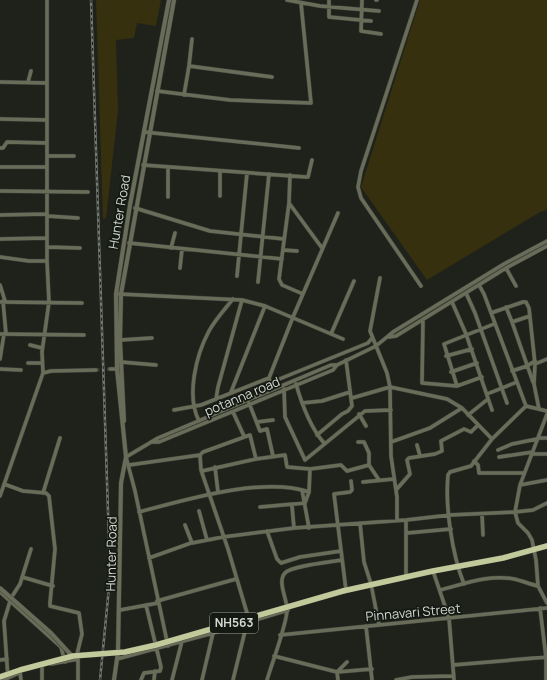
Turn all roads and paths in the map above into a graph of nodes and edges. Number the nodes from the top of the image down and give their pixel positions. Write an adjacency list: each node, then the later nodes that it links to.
1 (46, 0): 23 (street)
2 (169, 0): 28 (street, Hunter Road)
3 (174, 0): 24 (street, Hunter Road)
4 (288, 0): 9 (street)
5 (321, 0): 10 (street)
6 (329, 0): 11 (street)
7 (362, 0): 12 (street)
8 (417, 0): 83 (street)
9 (301, 3): 10 (street); 25 (street)
10 (320, 6): 11 (street)
11 (328, 7): 12 (street); 14 (street)
12 (362, 10): 13 (street); 14 (street)
13 (379, 11)
14 (361, 20): 15 (street); 16 (street)
15 (371, 21)
16 (381, 34)
17 (192, 39): 18 (street)
18 (189, 66): 20 (street); 25 (street)
19 (31, 71): 22 (street)
20 (272, 77)
21 (0, 82): 22 (street)
22 (28, 82): 23 (street)
23 (47, 82): 27 (street)
24 (157, 91): 25 (street); 28 (street, Hunter Road)
25 (184, 94)
26 (0, 119): 27 (street)
27 (47, 120): 29 (street)
28 (147, 132): 31 (street); 35 (street, Hunter Road); 86 (street, Hunter Road)
29 (47, 143): 30 (street); 32 (street)
30 (0, 148)
31 (300, 148)
32 (47, 156): 33 (street); 37 (street)
33 (74, 156)
34 (312, 160): 42 (street)
35 (143, 165): 38 (street); 49 (street, Hunter Road)
36 (0, 167): 37 (street)
37 (47, 167): 44 (street)
38 (168, 167): 39 (street); 47 (street)
39 (220, 171): 40 (street); 46 (street)
40 (247, 173): 41 (street); 55 (street)
41 (269, 174): 42 (street); 56 (street)
42 (290, 175): 48 (street)
43 (0, 191): 44 (street)
44 (47, 192): 45 (street); 52 (street)
45 (88, 192)
46 (220, 196)
47 (168, 197)
48 (289, 203): 59 (street); 66 (street)
49 (135, 208): 55 (street); 61 (street, Hunter Road)
50 (338, 213): 66 (street)
51 (0, 215): 52 (street)
52 (47, 215): 53 (street); 57 (street)
53 (78, 218)
54 (175, 233): 65 (street)
55 (242, 234): 56 (street); 70 (street)
56 (262, 236): 59 (street); 72 (street)
57 (47, 238): 58 (street); 63 (street)
58 (0, 239)
59 (284, 239): 68 (street)
60 (547, 241): 110 (street, potanna road)
61 (129, 243): 65 (street); 87 (street, Hunter Road)
62 (547, 246): 76 (street, potanna road)
63 (47, 247): 64 (street); 74 (street)
64 (80, 248)
65 (172, 248): 67 (street)
66 (322, 248): 88 (street)
67 (182, 249): 70 (street); 75 (street)
68 (283, 250): 69 (street); 73 (street)
69 (297, 251)
70 (240, 255): 72 (street); 77 (street)
71 (0, 257): 74 (street)
72 (260, 257): 73 (street); 80 (street)
73 (282, 259): 88 (street)
74 (47, 261): 92 (street)
75 (180, 268)
76 (506, 268): 82 (street, potanna road); 84 (street)
77 (237, 276)
78 (380, 278): 113 (street)
79 (354, 281): 106 (street)
80 (258, 282)
81 (0, 285): 91 (street)
82 (478, 285): 85 (street, potanna road); 97 (street)
83 (421, 286)
84 (516, 286)
85 (466, 293): 93 (street, potanna road); 103 (street)
86 (116, 294): 87 (street); 131 (street, Hunter Road)
87 (121, 294): 89 (street); 112 (street, Hunter Road)
88 (303, 294): 99 (street)
89 (233, 299): 90 (street); 158 (street)
90 (242, 300): 95 (street); 152 (street)
91 (3, 301): 92 (street); 105 (street)
92 (49, 302): 94 (street); 104 (street)
93 (452, 302): 100 (street, potanna road); 107 (street)
94 (82, 303)
95 (265, 306): 99 (street); 149 (street)
96 (506, 307): 97 (street); 98 (street); 101 (street)
97 (491, 313): 102 (street)
98 (530, 316): 101 (street); 125 (street)
99 (293, 317): 106 (street); 138 (street)
100 (423, 319): 110 (street, potanna road); 143 (street)
101 (512, 322): 128 (street)
102 (494, 324): 103 (street); 134 (street)
103 (480, 329): 107 (street); 146 (street)
104 (44, 333): 105 (street); 108 (street); 115 (street)
105 (3, 334): 118 (street)
106 (331, 334): 111 (street)
107 (466, 334): 116 (street); 117 (street)
108 (84, 335)
109 (152, 338): 112 (street)
110 (388, 338): 113 (street, potanna road)
111 (343, 339)
112 (120, 340): 121 (street, Hunter Road)
113 (373, 341): 120 (street, potanna road); 139 (street); 144 (street)
114 (30, 344): 115 (street)
115 (42, 348): 123 (street)
116 (472, 349): 117 (street); 124 (street)
117 (446, 356): 135 (street)
118 (0, 359)
119 (547, 359): 125 (street)
120 (346, 360): 126 (street, potanna road); 148 (street)
121 (121, 362): 127 (street); 176 (street, Hunter Road)
122 (28, 363): 123 (street)
123 (42, 363): 136 (street)
124 (477, 363): 135 (street); 137 (street)
125 (536, 363): 128 (street); 142 (street)
126 (337, 364): 141 (street, potanna road); 145 (street, potanna road)
127 (156, 365)
128 (527, 366): 134 (street); 142 (street)
129 (0, 369): 132 (street)
130 (110, 369): 131 (street)
131 (117, 369): 176 (street, Hunter Road)
132 (21, 370)
133 (96, 370): 136 (street)
134 (512, 371): 140 (street)
135 (452, 372): 143 (street)
136 (42, 373): 211 (street)
137 (482, 377): 143 (street); 150 (street)
138 (269, 378): 145 (street); 149 (street)
139 (277, 380)
140 (517, 382): 146 (street); 157 (street)
141 (296, 384): 147 (street, potanna road); 155 (street)
142 (534, 384): 160 (street)
143 (457, 386)
144 (390, 387): 151 (street); 159 (street); 162 (street)
145 (270, 388): 154 (street, potanna road)
146 (501, 388): 150 (street); 156 (street)
147 (284, 389): 154 (street, potanna road); 197 (street)
148 (350, 392): 151 (street); 155 (street)
149 (231, 393): 152 (street)
150 (487, 394): 153 (street)
151 (352, 398): 164 (street)
152 (216, 399): 158 (street)
153 (488, 399): 163 (street); 168 (street)
154 (248, 402): 165 (street, potanna road); 169 (street, potanna road); 173 (street)
155 (302, 403): 177 (street)
156 (507, 403)
157 (526, 406): 160 (street); 182 (street)
158 (194, 407): 161 (street); 169 (street)
159 (462, 408): 168 (street); 185 (street)
160 (539, 409): 166 (street)
161 (174, 410)
162 (391, 410): 167 (street); 185 (street)
163 (492, 410)
164 (348, 411): 170 (street); 177 (street)
165 (233, 412): 178 (street); 183 (street, potanna road)
166 (547, 413): 172 (street)
167 (359, 414): 170 (street); 174 (street)
168 (468, 415): 175 (street)
169 (198, 418): 183 (street, potanna road)
170 (354, 419): 186 (street)
171 (273, 420): 173 (street)
172 (545, 421): 180 (street)
173 (257, 422): 193 (street)
174 (366, 426)
175 (478, 426): 182 (street); 194 (street)
176 (123, 429): 191 (street, Hunter Road)
177 (317, 435): 186 (street)
178 (244, 436): 192 (street); 196 (street)
179 (60, 438): 217 (street)
180 (538, 438): 181 (street); 188 (street); 189 (street)
181 (547, 438)
182 (492, 439): 198 (street)
183 (153, 442): 191 (street, potanna road)
184 (358, 442): 199 (street)
185 (391, 442): 206 (street)
186 (324, 443): 197 (street)
187 (417, 445): 194 (street)
188 (498, 450)
189 (533, 453): 190 (street); 195 (street); 205 (street)
190 (547, 454)
191 (125, 455): 200 (street); 268 (street, Hunter Road)
192 (200, 455): 200 (street); 204 (street)
193 (273, 456): 196 (street); 202 (street)
194 (420, 456): 214 (street)
195 (499, 457)
196 (256, 459): 201 (street)
197 (305, 460): 202 (street)
198 (474, 461): 205 (street); 228 (street)
199 (369, 464): 203 (street); 207 (street)
200 (129, 465): 225 (street)
201 (215, 467): 204 (street); 215 (street)
202 (303, 469): 203 (street)
203 (310, 469): 216 (street)
204 (202, 471): 218 (street)
205 (524, 473): 212 (street)
206 (394, 479): 207 (street); 214 (street)
207 (379, 480): 210 (street)
208 (547, 480): 212 (street)
209 (351, 481): 232 (street)
210 (363, 482)
211 (4, 484): 217 (street); 219 (street)
212 (520, 485): 226 (street)
213 (302, 490): 215 (street); 216 (street); 220 (street)
214 (396, 490): 230 (street)
215 (218, 492): 218 (street)
216 (310, 492): 220 (street)
217 (43, 493): 256 (street)
218 (209, 493): 225 (street); 240 (street)
219 (0, 496)
220 (305, 503): 222 (street); 235 (street)
221 (547, 503): 226 (street)
222 (292, 506): 223 (street); 234 (street)
223 (260, 507)
224 (199, 511): 241 (street)
225 (139, 512): 247 (street)
226 (515, 512): 227 (street); 245 (street)
227 (482, 514): 228 (street); 239 (street)
228 (450, 515): 229 (street); 236 (street)
229 (406, 520): 230 (street); 238 (street)
230 (396, 521): 231 (street)
231 (360, 523): 232 (street); 254 (street)
232 (337, 524): 235 (street); 246 (street)
233 (185, 525): 242 (street)
234 (294, 528): 235 (street); 237 (street)
235 (309, 528)
236 (451, 529): 238 (street); 249 (street)
237 (267, 531): 240 (street); 246 (street)
238 (407, 533): 252 (street)
239 (483, 535)
240 (222, 537): 241 (street); 253 (street)
241 (207, 540): 242 (street)
242 (191, 543): 247 (street)
243 (547, 546): 245 (highway, NH563)
244 (31, 549): 251 (street)
245 (533, 549): 249 (highway, NH563); 257 (street)
246 (341, 551): 248 (street)
247 (149, 558): 263 (street)
248 (342, 560): 260 (street); 269 (street)
249 (457, 566): 250 (highway, NH563); 255 (street)
250 (433, 571): 252 (highway, NH563); 259 (street)
251 (22, 577): 256 (street); 262 (street)
252 (406, 577): 254 (highway, NH563)
253 (236, 579): 263 (street); 271 (street)
254 (371, 584): 260 (highway, NH563); 272 (street)
255 (464, 584): 257 (street); 259 (street)
256 (53, 586): 286 (street)
257 (538, 586): 264 (street)
258 (0, 588): 281 (street, bridge)
259 (440, 590): 270 (street)
260 (344, 591): 281 (highway, NH563, bridge)
261 (0, 592): 262 (street)
262 (10, 602): 277 (street); 288 (street)
263 (158, 602): 265 (street); 279 (street)
264 (547, 604)
265 (146, 605): 268 (street); 280 (street)
266 (540, 608): 267 (street, Pinnavari Street); 270 (street, Pinnavari Street); 283 (street)
267 (547, 608)
268 (120, 610): 284 (street, Hunter Road)
269 (288, 610): 271 (street); 275 (street)
270 (450, 618): 272 (street, Pinnavari Street); 290 (street)
271 (248, 623): 274 (street); 309 (street)
272 (379, 625): 273 (street, Pinnavari Street)
273 (366, 626): 275 (street, Pinnavari Street); 292 (street)
274 (213, 633): 278 (street); 308 (street)
275 (280, 635): 282 (street)
276 (0, 637): 277 (street)
277 (5, 637): 285 (street)
278 (182, 641): 279 (street); 307 (street)
279 (168, 646): 280 (street)
280 (156, 649): 284 (street); 293 (street)
281 (72, 656): 296 (highway, NH563, bridge)
282 (274, 656): 295 (street); 310 (street)
283 (547, 657): 290 (street); 314 (street)
284 (117, 658): 304 (street, Hunter Road)
285 (7, 659): 287 (street); 297 (street)
286 (78, 659): 288 (street); 303 (street)
287 (0, 660)
288 (65, 662): 291 (street)
289 (347, 662): 295 (street)
290 (453, 665): 298 (street)
291 (42, 666): 294 (street); 302 (street)
292 (372, 669): 295 (street); 312 (street)
293 (155, 671): 305 (street); 306 (street)
294 (20, 672): 297 (street); 301 (street)
295 (337, 672): 311 (street)
296 (0, 678)
297 (8, 678): 300 (street)
298 (454, 678): 299 (street)
299 (413, 679): 313 (street)
300 (2, 680)
301 (21, 680)
302 (42, 680)
303 (78, 680)
304 (114, 680)
305 (141, 680)
306 (154, 680)
307 (172, 680)
308 (202, 680)
309 (233, 680)
310 (267, 680)
311 (338, 680)
312 (372, 680)
313 (396, 680)
314 (546, 680)

